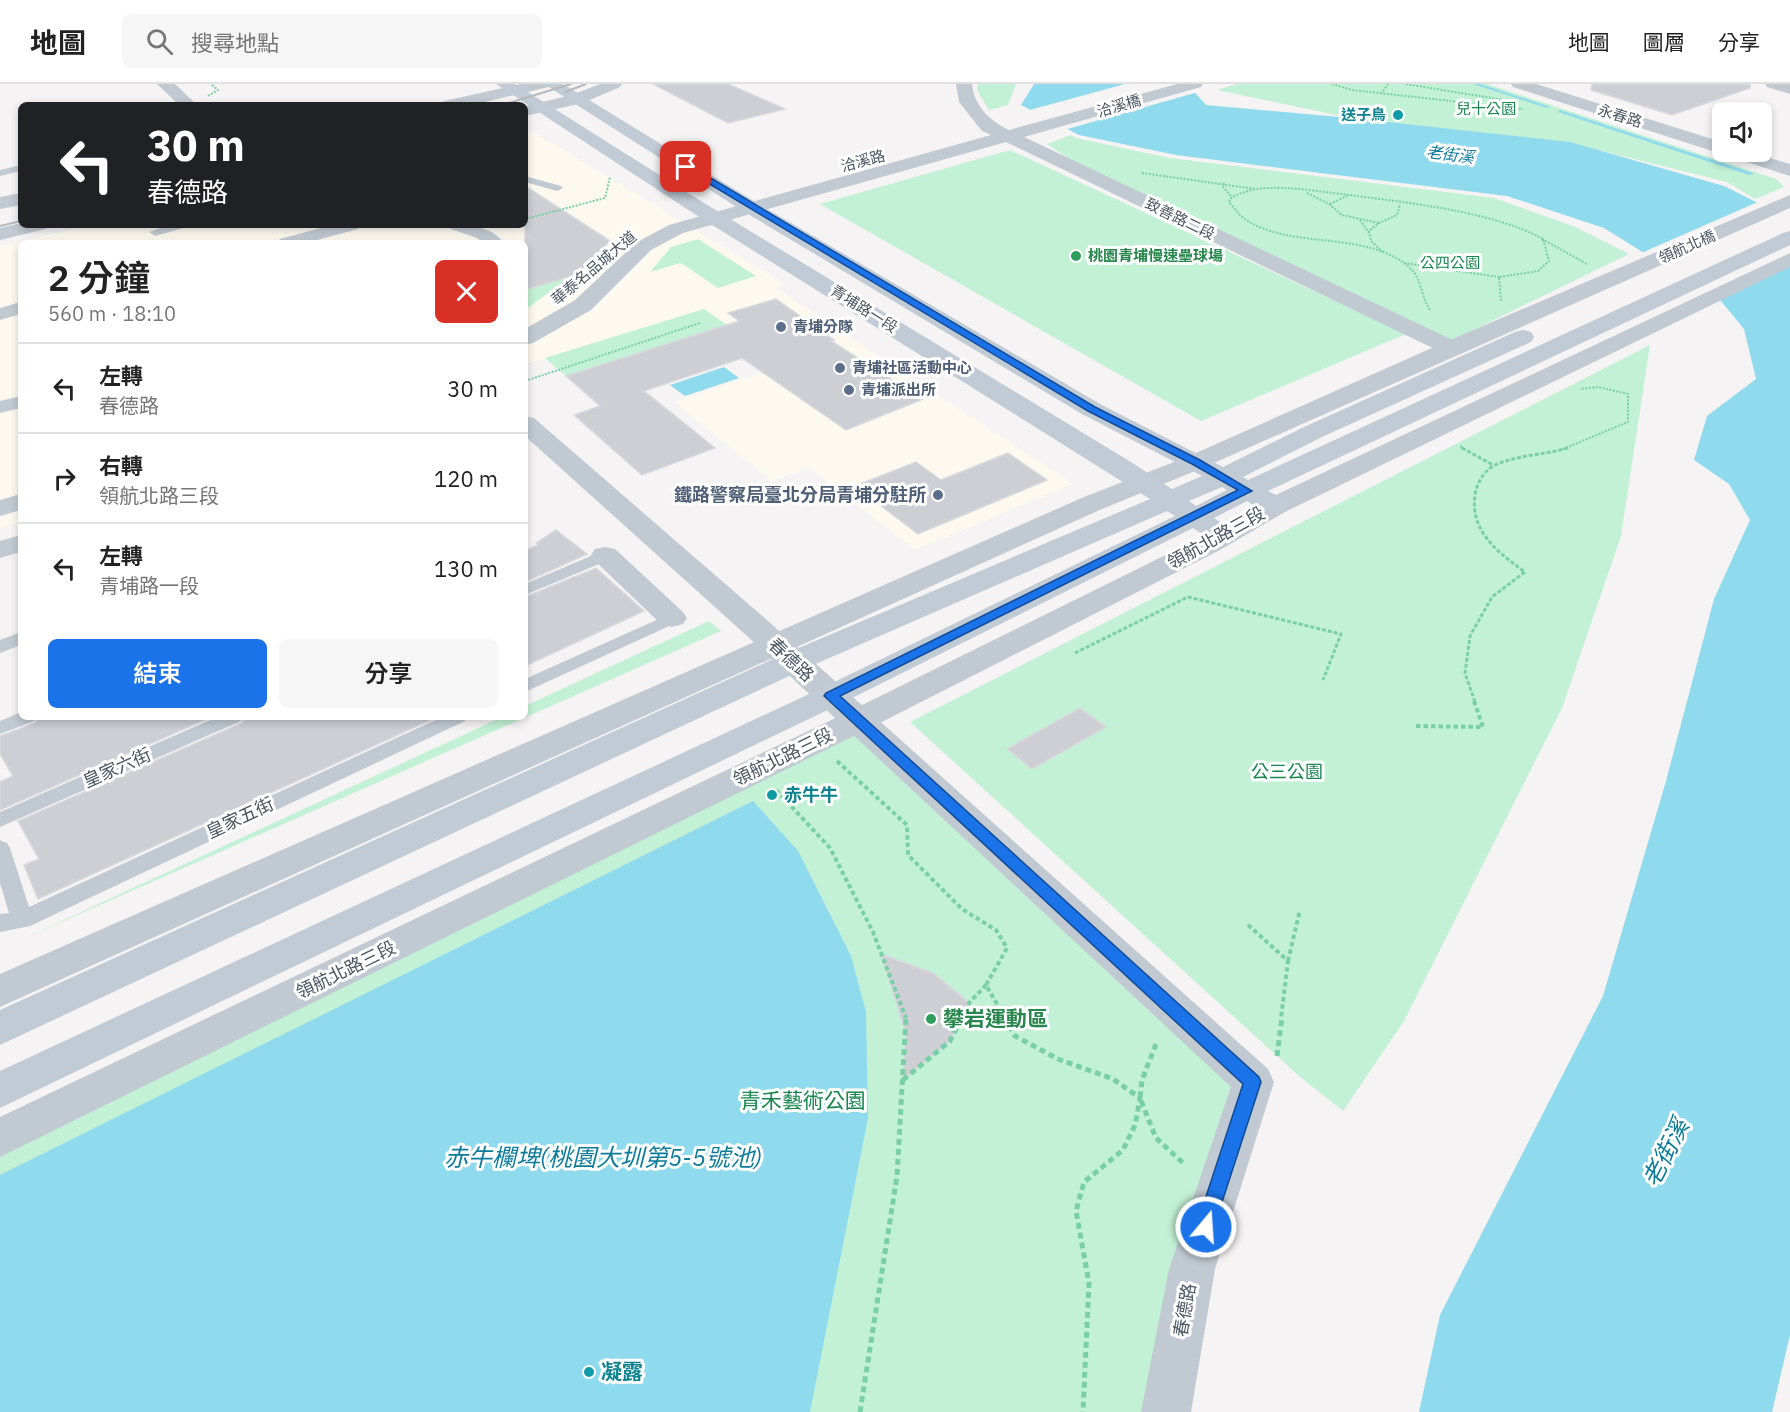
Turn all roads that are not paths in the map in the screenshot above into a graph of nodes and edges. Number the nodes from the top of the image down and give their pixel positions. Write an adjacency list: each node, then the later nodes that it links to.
1 (165, 84): 13 (street)
2 (543, 84): 10 (street)
3 (552, 84): 12 (main road, 青埔路一段)
4 (614, 84): 12 (street)
5 (964, 84): 18 (street, 致善路二段)
6 (1149, 84): 17 (street, 洽溪橋)
7 (1195, 84): 17 (street, 洽溪橋)
8 (1519, 84): 20 (street, 永春路)
9 (1773, 84): 11 (street)
10 (510, 87): 14 (street); 15 (main road, 青埔路一段)
11 (1790, 89)
12 (577, 99): 16 (street); 28 (main road, 青埔路一段)
13 (186, 102)
14 (460, 102)
15 (525, 102)
16 (532, 109): 31 (main road, 青埔路一段)
17 (1035, 122): 18 (street, 洽溪路); 19 (street, 洽溪路)
18 (988, 127): 19 (street, 致善路二段); 28 (street, 洽溪路)
19 (1008, 137): 28 (street, 洽溪路); 48 (street, 致善路二段)
20 (1712, 145)
21 (1764, 162): 24 (street)
22 (18, 163): 23 (lane)
23 (1, 166)
24 (1790, 170)
25 (528, 180): 26 (lane)
26 (557, 188)
27 (18, 200): 29 (street)
28 (742, 202): 31 (street, 洽溪路); 54 (main road, 青埔路一段)
29 (0, 203)
30 (1786, 207): 45 (main road, 領航北橋)
31 (705, 212): 46 (street, 華泰名品城大道); 47 (street, 華泰名品城大道); 55 (main road, 青埔路一段)
32 (26, 228): 39 (street)
33 (171, 228): 37 (lane)
34 (341, 228): 41 (street)
35 (357, 228): 42 (street)
36 (466, 228): 38 (street)
37 (154, 232)
38 (488, 233): 43 (street)
39 (0, 234)
40 (1790, 237): 45 (main road, 領航北橋)
41 (297, 240)
42 (314, 240)
43 (503, 240)
44 (1790, 259): 45 (street)
45 (1620, 296): 48 (street, 領航北路三段); 56 (main road, 領航北路三段); 60 (street, 領航北路三段)
46 (528, 318)
47 (528, 336)
48 (1451, 348): 54 (street, 領航北路三段)
49 (18, 396): 50 (street)
50 (0, 400)
51 (18, 403): 52 (street)
52 (0, 407)
53 (528, 426): 71 (street, 春德路)
54 (1196, 462): 55 (street, 領航北路三段); 56 (main road, 青埔路一段)
55 (1144, 483): 62 (main road, 青埔路一段); 71 (street, 領航北路三段)
56 (1235, 484): 60 (main road, 青埔路一段); 62 (main road, 領航北路三段)
57 (18, 487): 58 (street)
58 (0, 492)
59 (18, 502): 61 (street)
60 (1275, 506): 63 (street, 領航北路三段)
61 (0, 508)
62 (1181, 509): 63 (main road, 青埔路一段); 71 (main road, 領航北路三段); 73 (main road, 領航北路三段)
63 (1223, 536): 73 (street, 領航北路三段)
64 (18, 544): 65 (street)
65 (0, 550)
66 (604, 555): 67 (lane); 68 (street)
67 (528, 589)
68 (672, 618): 72 (lane)
69 (18, 639): 70 (lane)
70 (0, 647)
71 (783, 653): 73 (street, 春德路); 81 (street, 領航北路三段); 82 (main road, 領航北路三段)
72 (528, 685)
73 (844, 708): 83 (main road, 領航北路三段); 84 (street, 領航北路三段); 85 (street, 春德路)
74 (20, 720): 77 (lane)
75 (227, 720): 78 (lane, 皇家六街)
76 (451, 720): 80 (lane, 皇家五街)
77 (0, 728)
78 (0, 820)
79 (0, 848): 80 (lane)
80 (11, 922)
81 (0, 991)
82 (0, 1028)
83 (0, 1090)
84 (0, 1138)
85 (1166, 1412)

